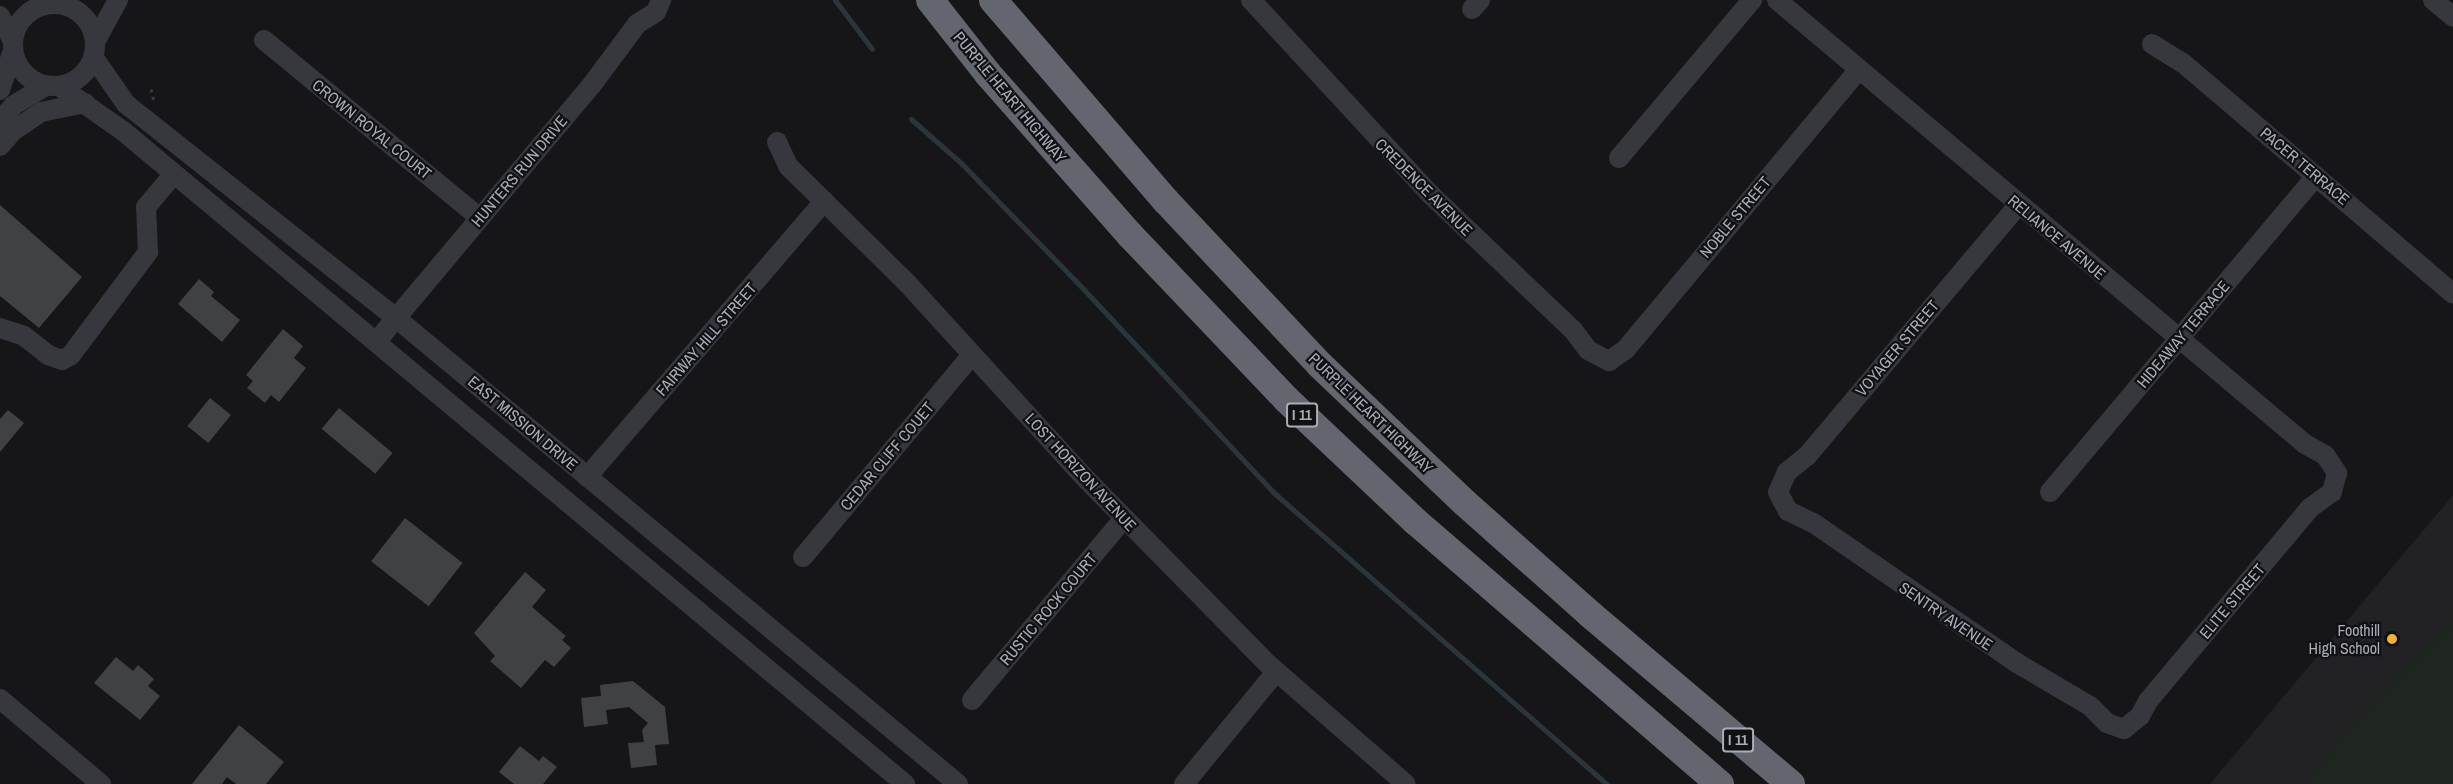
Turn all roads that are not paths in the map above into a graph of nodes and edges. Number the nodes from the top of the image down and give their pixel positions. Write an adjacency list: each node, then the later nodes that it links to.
1 (118, 0): 15 (street)
2 (661, 0): 28 (street, HUNTERS RUN DRIVE)
3 (930, 0): 52 (highway, PURPLE HEART HIGHWAY / I 11)
4 (993, 0): 43 (highway, PURPLE HEART HIGHWAY / I 11)
5 (1251, 0): 35 (street, CREDENCE AVENUE)
6 (1752, 0): 23 (street)
7 (1777, 0): 16 (street, RELIANCE AVENUE)
8 (2433, 0): 11 (street)
9 (52, 3): 14 (street); 15 (street)
10 (0, 16): 14 (street)
11 (2453, 17)
12 (264, 40): 28 (street, CROWN ROYAL COURT)
13 (2152, 44): 25 (street, PACER TERRACE)
14 (13, 46): 17 (street); 18 (street)
15 (94, 50): 17 (street); 30 (street, EAST MISSION DRIVE)
16 (1859, 69): 27 (street, RELIANCE AVENUE); 35 (street, NOBLE STREET)
17 (52, 86): 19 (street, EAST MISSION DRIVE); 20 (street)
18 (0, 90)
19 (85, 104): 22 (street); 24 (street, EAST MISSION DRIVE)
20 (0, 121)
21 (777, 142): 26 (street, LOST HORIZON AVENUE)
22 (0, 146)
23 (1619, 158)
24 (173, 175): 31 (street); 33 (street, EAST MISSION DRIVE)
25 (2316, 176): 29 (street, PACER TERRACE); 32 (street, HIDEAWAY TERRACE)
26 (824, 201): 34 (street, LOST HORIZON AVENUE); 37 (street, FAIRWAY HILL STREET)
27 (2019, 204): 32 (street, RELIANCE AVENUE); 38 (street, VOYAGER STREET)
28 (480, 218): 30 (street, HUNTERS RUN DRIVE)
29 (2453, 294)
30 (396, 318): 33 (street, HUNTERS RUN DRIVE); 37 (street, EAST MISSION DRIVE)
31 (0, 328)
32 (2179, 339): 36 (street, RELIANCE AVENUE); 39 (street, HIDEAWAY TERRACE)
33 (376, 342): 48 (street, EAST MISSION DRIVE)
34 (972, 355): 40 (street, LOST HORIZON AVENUE); 41 (street, CEDAR CLIFF COUET)
35 (1608, 361)
36 (2337, 473): 46 (street, ELITE STREET)
37 (587, 477): 49 (street, EAST MISSION DRIVE)
38 (1778, 492): 46 (street, SENTRY AVENUE)
39 (2050, 492)
40 (1124, 518): 42 (street, LOST HORIZON AVENUE); 45 (street, RUSTIC ROCK COURT)
41 (803, 557)
42 (1276, 672): 50 (street); 51 (street, LOST HORIZON AVENUE)
43 (1685, 696): 53 (highway, PURPLE HEART HIGHWAY / I 11); 54 (highway)
44 (0, 699): 47 (street)
45 (972, 700)
46 (2124, 729)
47 (101, 784)
48 (905, 784)
49 (958, 784)
50 (1184, 784)
51 (1406, 784)
52 (1720, 784)
53 (1791, 784)
54 (1806, 784)

